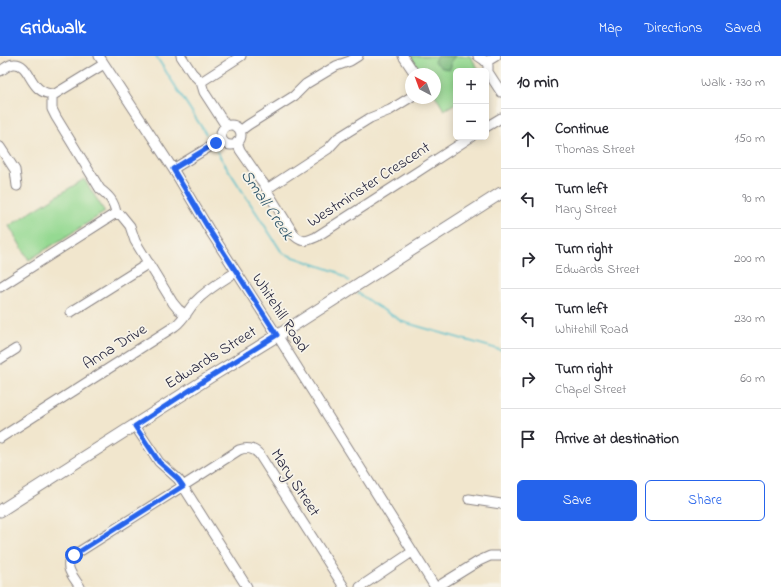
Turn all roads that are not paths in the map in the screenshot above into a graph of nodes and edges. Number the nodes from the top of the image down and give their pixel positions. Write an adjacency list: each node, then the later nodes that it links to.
1 (98, 56): 10 (street, Whitehill Road)
2 (181, 56): 13 (street)
3 (241, 56): 13 (street)
4 (358, 56): 20 (street)
5 (403, 56): 11 (street)
6 (478, 56): 9 (street)
7 (496, 56): 9 (street)
8 (15, 60): 12 (street); 15 (street)
9 (486, 62): 14 (street)
10 (104, 64): 15 (street); 25 (street, Whitehill Road)
11 (411, 68)
12 (0, 71)
13 (201, 82): 19 (street)
14 (501, 92)
15 (52, 94): 29 (street)
16 (405, 101): 27 (street)
17 (501, 118): 18 (street)
18 (489, 125)
19 (226, 126): 20 (street); 21 (street)
20 (240, 131): 23 (street)
21 (222, 140): 23 (street); 25 (street)
22 (466, 140): 27 (street, Westminster Crescent)
23 (237, 142): 27 (street, Westminster Crescent)
24 (0, 147): 26 (street)
25 (173, 169): 31 (street, Whitehill Road)
26 (17, 186)
27 (267, 189)
28 (501, 193): 35 (main road, Edwards Street)
29 (116, 213): 30 (street); 32 (street)
30 (149, 262): 33 (street); 34 (street)
31 (236, 272): 34 (street, Anna Drive); 35 (street, Whitehill Road)
32 (0, 287)
33 (71, 312)
34 (186, 315): 39 (street, Anna Drive)
35 (277, 335): 38 (main road, Edwards Street); 44 (street, Whitehill Road)
36 (16, 349): 37 (street)
37 (0, 359)
38 (135, 426): 40 (street); 43 (main road, Edwards Street)
39 (0, 438)
40 (183, 486): 46 (street); 47 (street); 48 (street, Mary Street)
41 (469, 499): 42 (street)
42 (501, 504)
43 (0, 511)
44 (412, 552): 49 (street); 50 (street, Whitehill Road)
45 (501, 556): 50 (street)
46 (80, 587)
47 (247, 587)
48 (344, 587)
49 (360, 587)
50 (436, 587)

